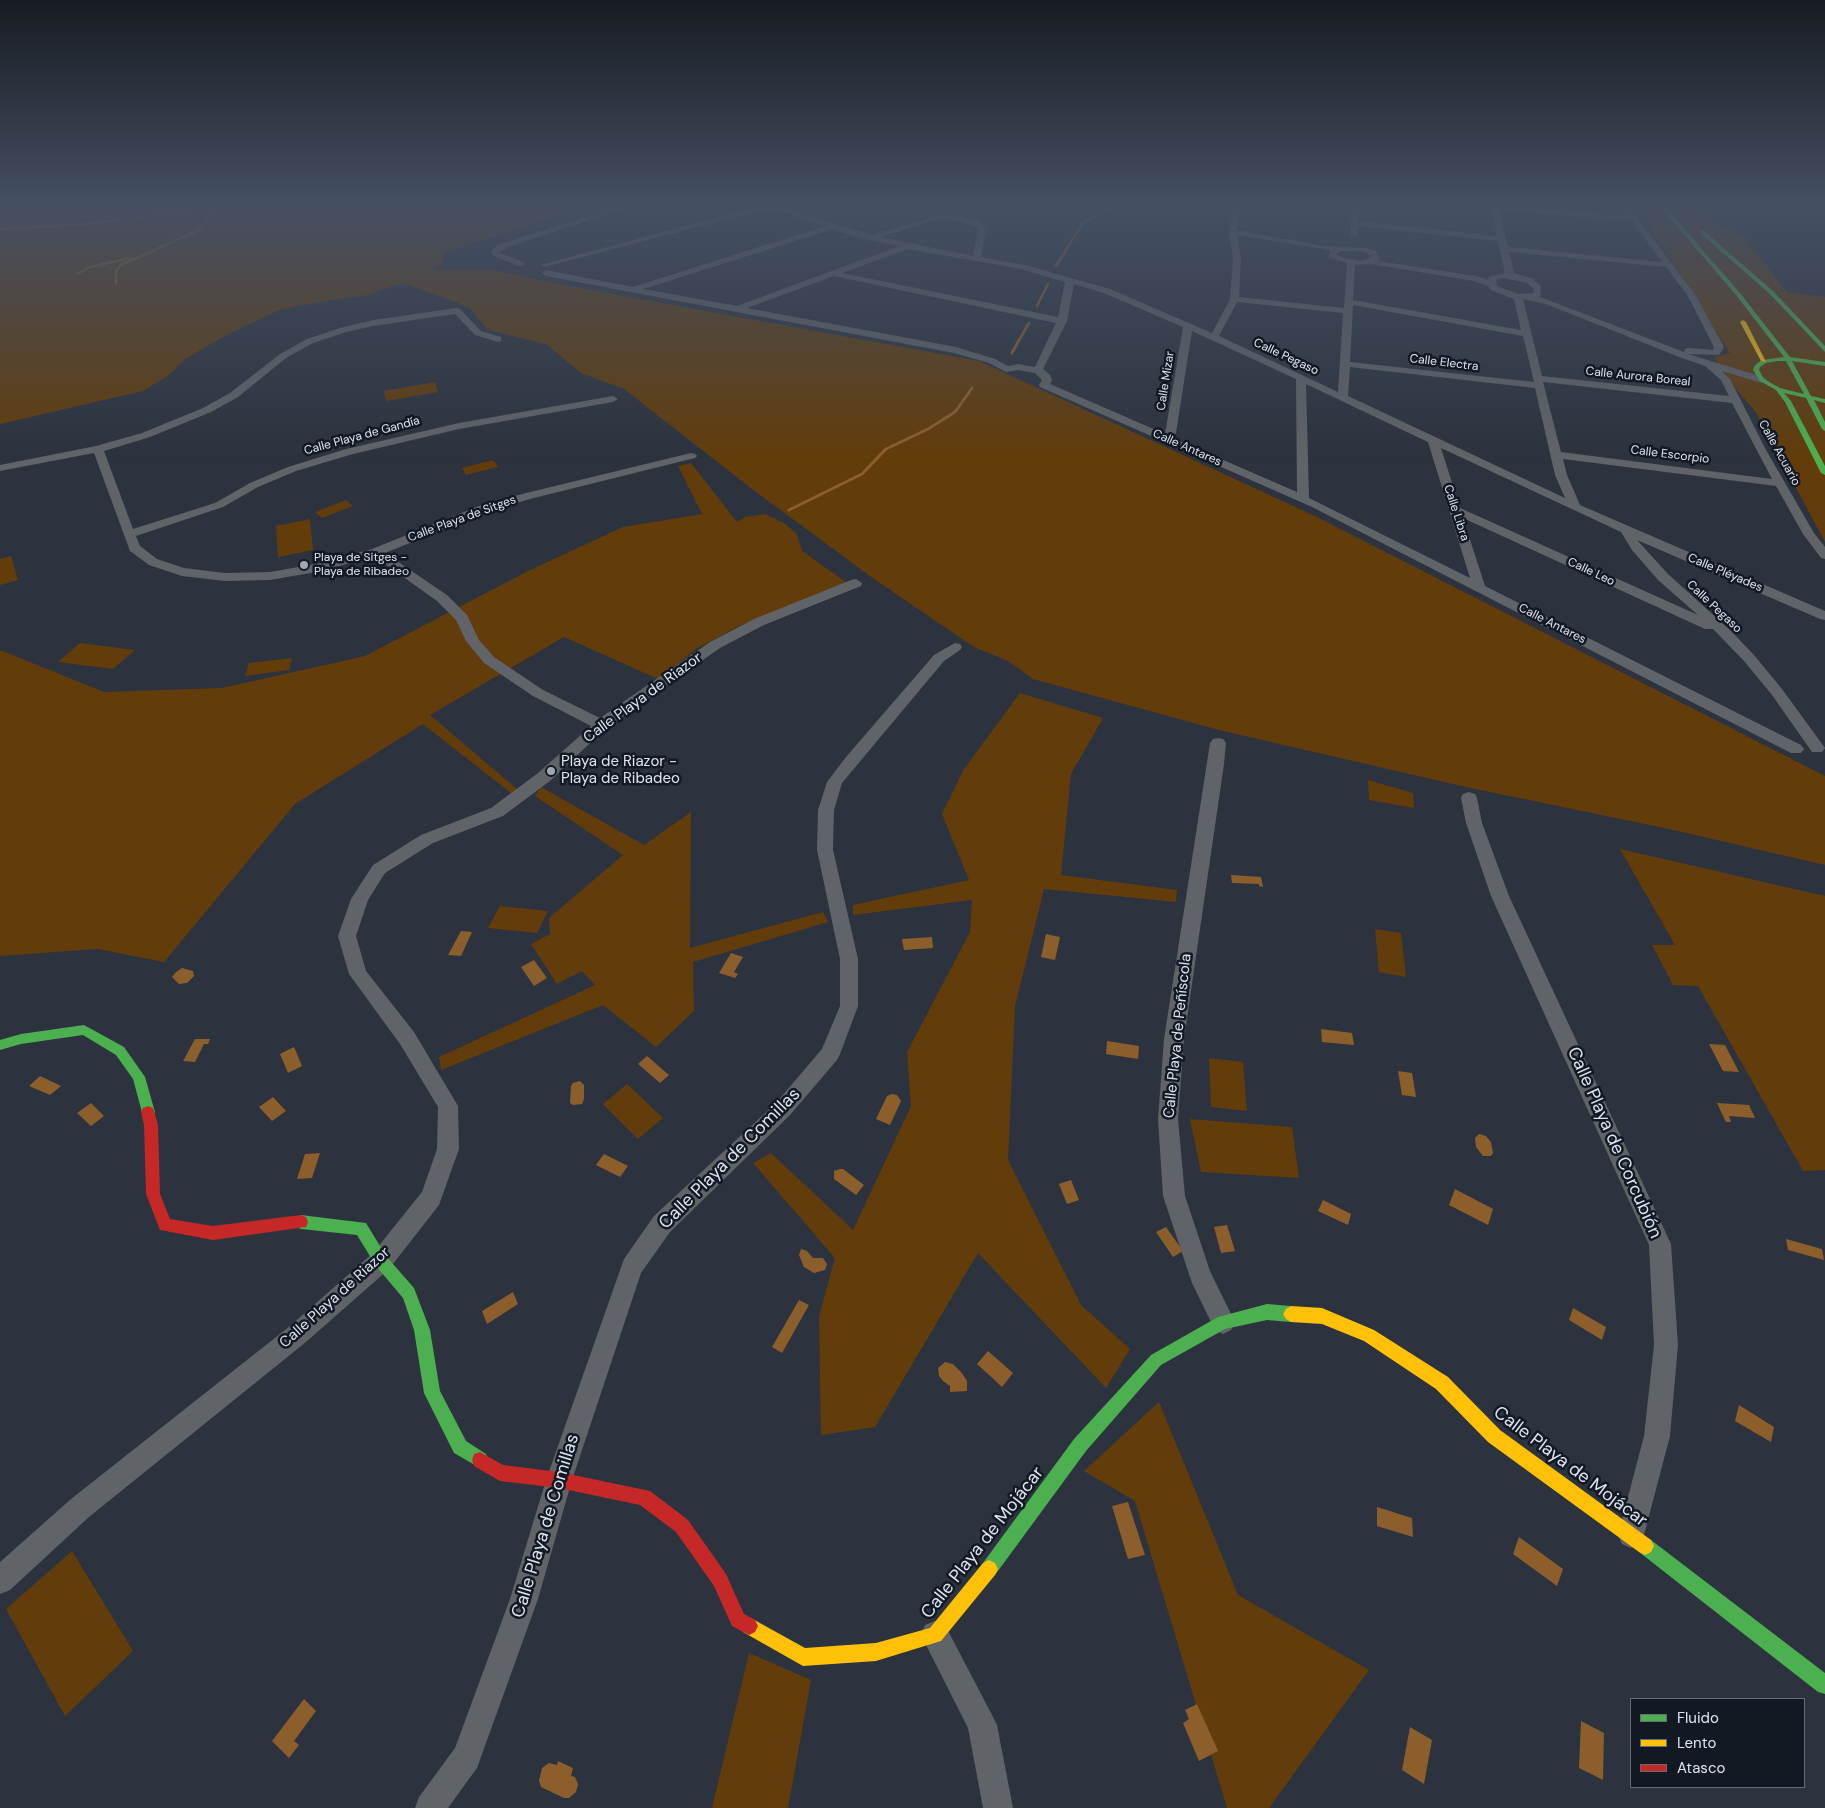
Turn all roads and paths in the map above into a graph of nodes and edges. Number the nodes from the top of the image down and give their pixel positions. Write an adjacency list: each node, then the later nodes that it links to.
1 (791, 288): 19 (street)
2 (905, 288): 20 (street)
3 (1068, 288): 20 (street)
4 (1096, 288): 22 (street, Calle Pegaso)
5 (1235, 288): 17 (street)
6 (1349, 288): 18 (street)
7 (1498, 288): 15 (street)
8 (1686, 288): 27 (street)
9 (1719, 288): 29 (main road)
10 (1733, 288): 43 (main road)
11 (1747, 288): 21 (main road)
12 (1767, 288): 28 (main road)
13 (633, 289): 19 (street)
14 (1538, 290): 16 (street); 27 (street)
15 (1518, 297): 16 (street); 23 (street)
16 (1530, 298): 32 (street)
17 (1234, 299): 18 (street); 24 (street)
18 (1348, 307): 23 (street); 30 (street)
19 (737, 309): 33 (street)
20 (1062, 321): 33 (street)
21 (1775, 321)
22 (1188, 325): 24 (street, Calle Pegaso); 45 (street, Calle Mizar)
23 (1527, 334): 36 (street)
24 (1214, 337): 34 (street, Calle Pegaso)
25 (498, 339): 46 (street)
26 (1798, 349): 37 (main road)
27 (1686, 350): 29 (street)
28 (1825, 350)
29 (1760, 363): 31 (main road); 35 (main road)
30 (1345, 364): 36 (street, Calle Electra); 39 (street)
31 (1825, 364)
32 (1710, 365): 35 (street); 41 (street, Calle Acuario)
33 (1038, 370): 45 (street, Calle Antares)
34 (1301, 378): 39 (street, Calle Pegaso); 52 (street)
35 (1762, 380): 38 (main road)
36 (1538, 382): 41 (street, Calle Aurora Boreal); 47 (street)
37 (1820, 386)
38 (1778, 389): 42 (main road); 50 (main road)
39 (1343, 398): 44 (street, Calle Pegaso)
40 (613, 399): 56 (street, Calle Playa de Gandía)
41 (1736, 400): 51 (street, Calle Acuario)
42 (1825, 401)
43 (1825, 430)
44 (1433, 440): 53 (street, Calle Pegaso); 54 (street, Calle Libra)
45 (1169, 441): 52 (street, Calle Antares)
46 (98, 449): 49 (street); 56 (street, Calle Playa de Sitges)
47 (1556, 455): 51 (street, Calle Escorpio); 53 (street)
48 (691, 456): 57 (street, Calle Playa de Sitges)
49 (0, 468)
50 (1825, 473)
51 (1780, 483): 58 (street, Calle Acuario)
52 (1303, 499): 60 (street, Calle Antares)
53 (1575, 506): 55 (street, Calle Pegaso)
54 (1455, 510): 60 (street, Calle Libra); 62 (street, Calle Leo)
55 (1625, 530): 61 (street, Calle Pléyades); 62 (street, Calle Pegaso)
56 (129, 534): 57 (street, Calle Playa de Sitges)
57 (376, 552): 64 (street)
58 (1825, 555)
59 (856, 583): 64 (street, Calle Playa de Riazor)
60 (1479, 587): 66 (street, Calle Antares)
61 (1825, 616)
62 (1726, 634): 66 (street, Calle Pegaso)
63 (955, 647): 71 (street, Calle Playa de Comillas)
64 (601, 725): 69 (street, Calle Playa de Riazor)
65 (1218, 742): 70 (street, Calle Playa de Peñíscola)
66 (1821, 748)
67 (1469, 798): 72 (street, Calle Playa de Corcubión)
68 (0, 1045): 69 (main road, Calle Playa de Mojácar)
69 (381, 1261): 71 (main road, Calle Playa de Mojácar); 73 (street, Calle Playa de Riazor)
70 (1223, 1322): 72 (main road, Calle Playa de Mojácar); 74 (main road, Calle Playa de Mojácar)
71 (559, 1480): 74 (main road, Calle Playa de Mojácar); 76 (street, Calle Playa de Comillas)
72 (1631, 1535): 75 (main road, Calle Playa de Mojácar)
73 (0, 1580)
74 (935, 1635): 77 (street)
75 (1825, 1685)
76 (430, 1808)
77 (998, 1808)

